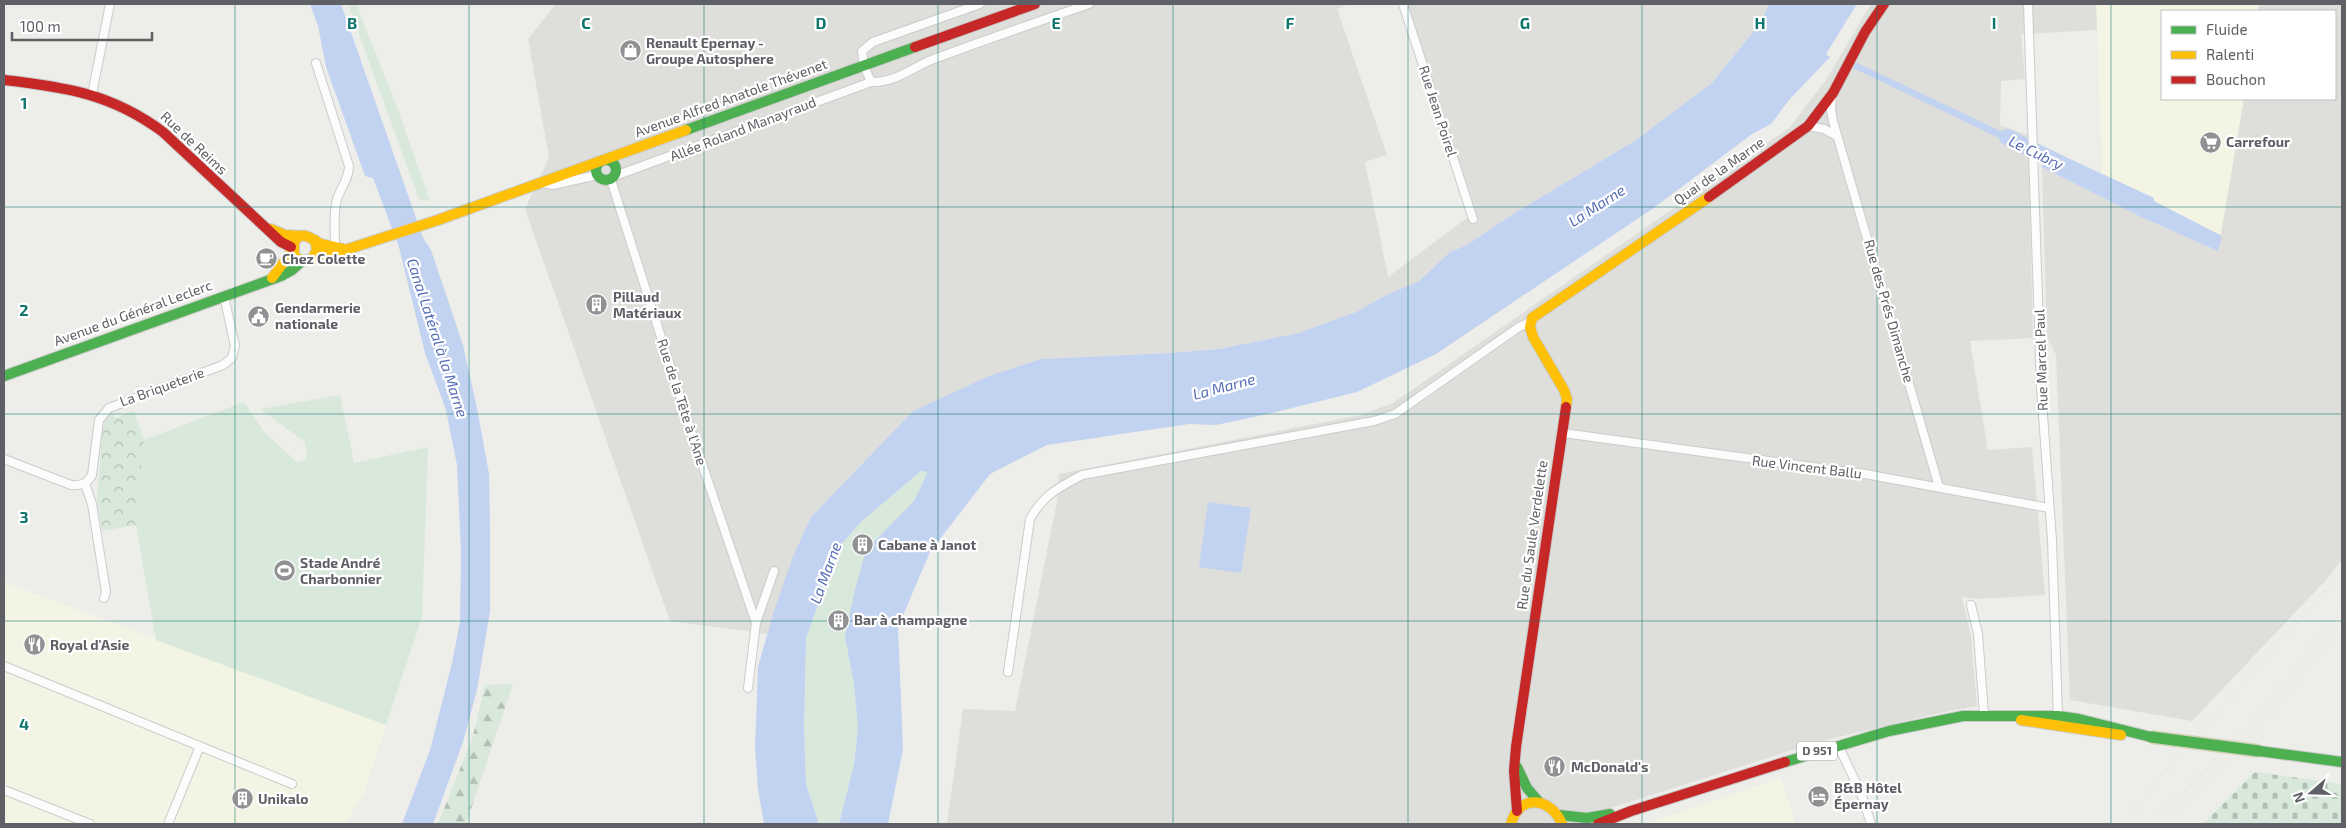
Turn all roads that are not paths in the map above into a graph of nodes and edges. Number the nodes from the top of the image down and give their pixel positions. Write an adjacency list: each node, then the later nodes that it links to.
1 (110, 4): 13 (street)
2 (980, 4): 9 (street)
3 (1035, 4): 9 (main road, Avenue Alfred Anatole Thévenet)
4 (1089, 4): 11 (street, Allée Roland Manayraud)
5 (1403, 4): 22 (street, Rue Jean Poirel)
6 (1884, 4): 12 (main road, Quai de la Marne)
7 (2028, 4): 39 (street, Rue Marcel Paul)
8 (316, 63): 26 (street)
9 (864, 66): 11 (street); 16 (main road, Avenue Alfred Anatole Thévenet)
10 (4, 80): 13 (main road, Rue de Reims)
11 (870, 82): 20 (street, Allée Roland Manayraud)
12 (1833, 93): 14 (main road, Quai de la Marne); 15 (street, Rue des Prés Dimanche)
13 (92, 94): 23 (main road, Rue de Reims)
14 (1808, 126): 15 (street); 33 (main road, Quai de la Marne)
15 (1837, 136): 38 (street, Rue des Prés Dimanche)
16 (628, 152): 17 (main road, Avenue Alfred Anatole Thévenet); 18 (main road)
17 (602, 161): 18 (main road); 19 (main road); 21 (main road, Avenue Alfred Anatole Thévenet)
18 (614, 163): 20 (main road)
19 (597, 175): 20 (main road); 21 (street)
20 (613, 178): 43 (street, Rue de la Tête à l'Ane)
21 (541, 183): 27 (main road, Avenue Alfred Anatole Thévenet)
22 (1474, 219)
23 (266, 227): 24 (main road, Rue de Reims); 28 (main road, Rue de Reims)
24 (300, 236): 25 (main road); 28 (main road)
25 (315, 240): 26 (main road); 29 (main road)
26 (335, 247): 27 (main road)
27 (356, 247): 29 (main road)
28 (291, 249): 30 (main road); 31 (main road)
29 (315, 255): 30 (main road)
30 (302, 261): 31 (main road, Avenue du Général Leclerc)
31 (272, 278): 32 (main road, Avenue du Général Leclerc)
32 (224, 296): 34 (main road, Avenue du Général Leclerc); 37 (street, La Briqueterie)
33 (1530, 322): 35 (main road, Rue du Saule Verdelette); 45 (street)
34 (4, 376)
35 (1563, 433): 38 (street, Rue Vincent Ballu); 53 (main road, Rue du Saule Verdelette)
36 (4, 459): 37 (street)
37 (85, 484): 41 (street)
38 (1939, 487): 39 (street, Rue Vincent Ballu)
39 (2049, 508): 49 (street, Rue Marcel Paul)
40 (774, 571): 43 (street)
41 (104, 598)
42 (1971, 605): 47 (street)
43 (756, 623): 46 (street)
44 (4, 666): 52 (street)
45 (1008, 672)
46 (748, 688)
47 (1984, 715): 48 (main road, D 951); 51 (main road, D 951)
48 (2007, 715): 49 (main road, D 951); 50 (main road, D 951)
49 (2058, 716): 50 (main road, D 951)
50 (2151, 737): 54 (main road, D 951, bridge)
51 (1838, 745): 59 (main road, D 951); 65 (street)
52 (200, 746): 55 (street); 62 (street)
53 (1515, 762): 57 (main road); 58 (main road, Rue du Saule Verdelette)
54 (2342, 762)
55 (292, 784)
56 (4, 790): 61 (street)
57 (1539, 802): 58 (main road); 60 (main road)
58 (1516, 811): 63 (main road, Rue du Saule Verdelette)
59 (1631, 811): 60 (main road, D 951); 64 (main road, D 951)
60 (1561, 820)
61 (90, 824)
62 (168, 824)
63 (1512, 824)
64 (1598, 824)
65 (1871, 824)

